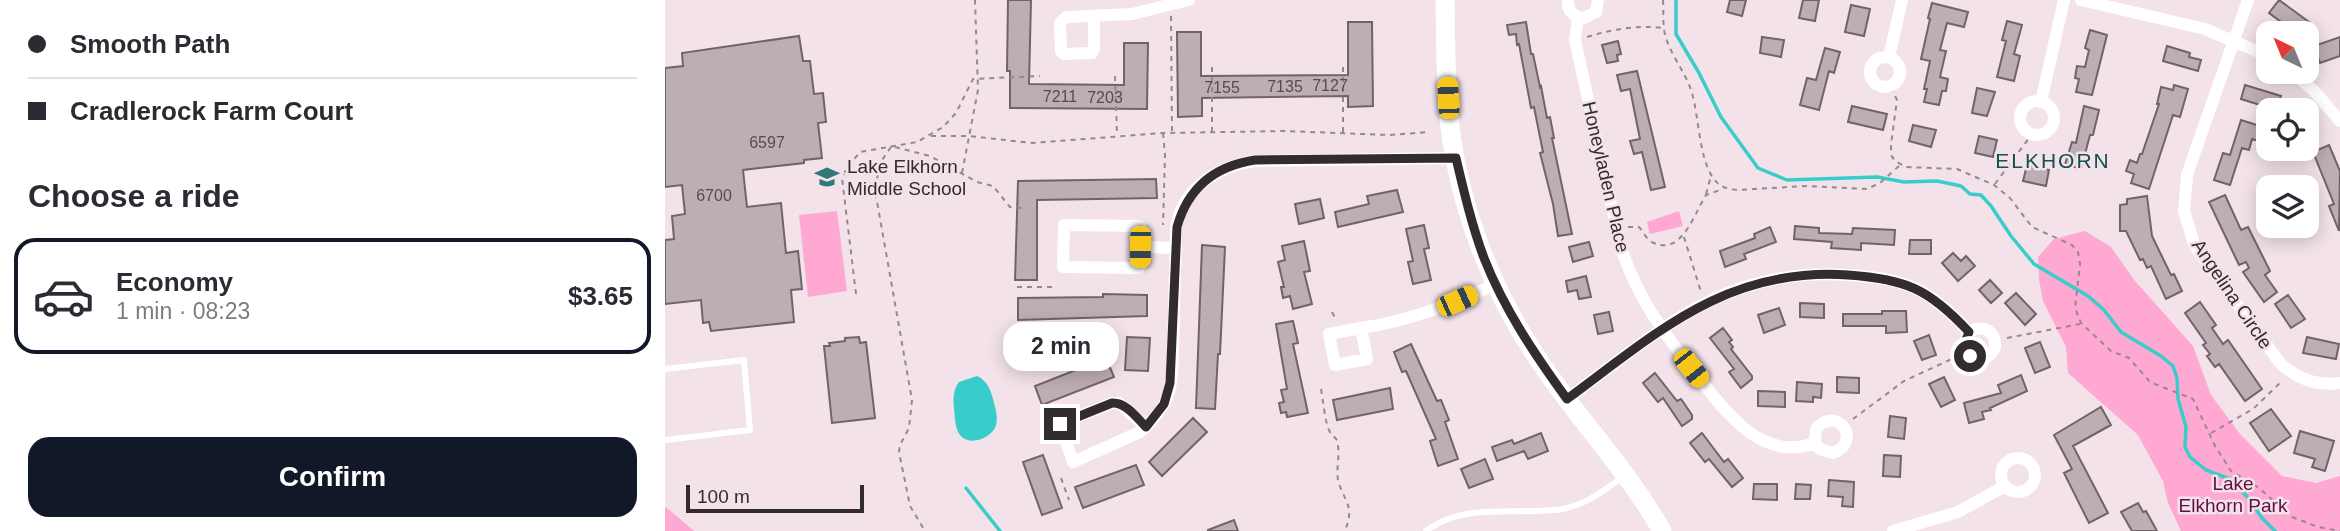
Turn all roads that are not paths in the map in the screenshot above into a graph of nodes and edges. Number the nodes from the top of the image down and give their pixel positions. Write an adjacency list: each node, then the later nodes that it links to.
1 (1189, 0): 9 (street)
2 (1445, 0): 18 (street)
3 (1568, 0): 10 (street)
4 (1598, 0): 10 (street)
5 (1902, 0): 13 (street)
6 (2064, 0): 15 (street)
7 (2081, 0): 11 (street)
8 (2248, 0): 11 (street, Angelina Circle)
9 (1094, 16)
10 (1578, 17): 23 (street, Honeyladen Place)
11 (2234, 40): 12 (street); 26 (street, Angelina Circle)
12 (2256, 50)
13 (1889, 57): 13 (street)
14 (2308, 84): 16 (street)
15 (2041, 102): 15 (street)
16 (2335, 105): 17 (street)
17 (2340, 121)
18 (1456, 158): 20 (street); 21 (street)
19 (1140, 247): 19 (street); 20 (street)
20 (1170, 248): 28 (street)
21 (1496, 284): 22 (street); 27 (street)
22 (1361, 328)
23 (1660, 329): 24 (street); 27 (street); 30 (street, Honeyladen Place)
24 (1969, 332): 24 (street)
25 (665, 369): 29 (lane)
26 (2340, 383)
27 (1567, 399): 31 (street)
28 (1146, 427): 28 (street)
29 (665, 440)
30 (1815, 443): 30 (street)
31 (1626, 475): 33 (lane); 34 (street)
32 (2005, 486): 35 (street)
33 (1426, 531)
34 (1662, 531)
35 (1893, 531)

